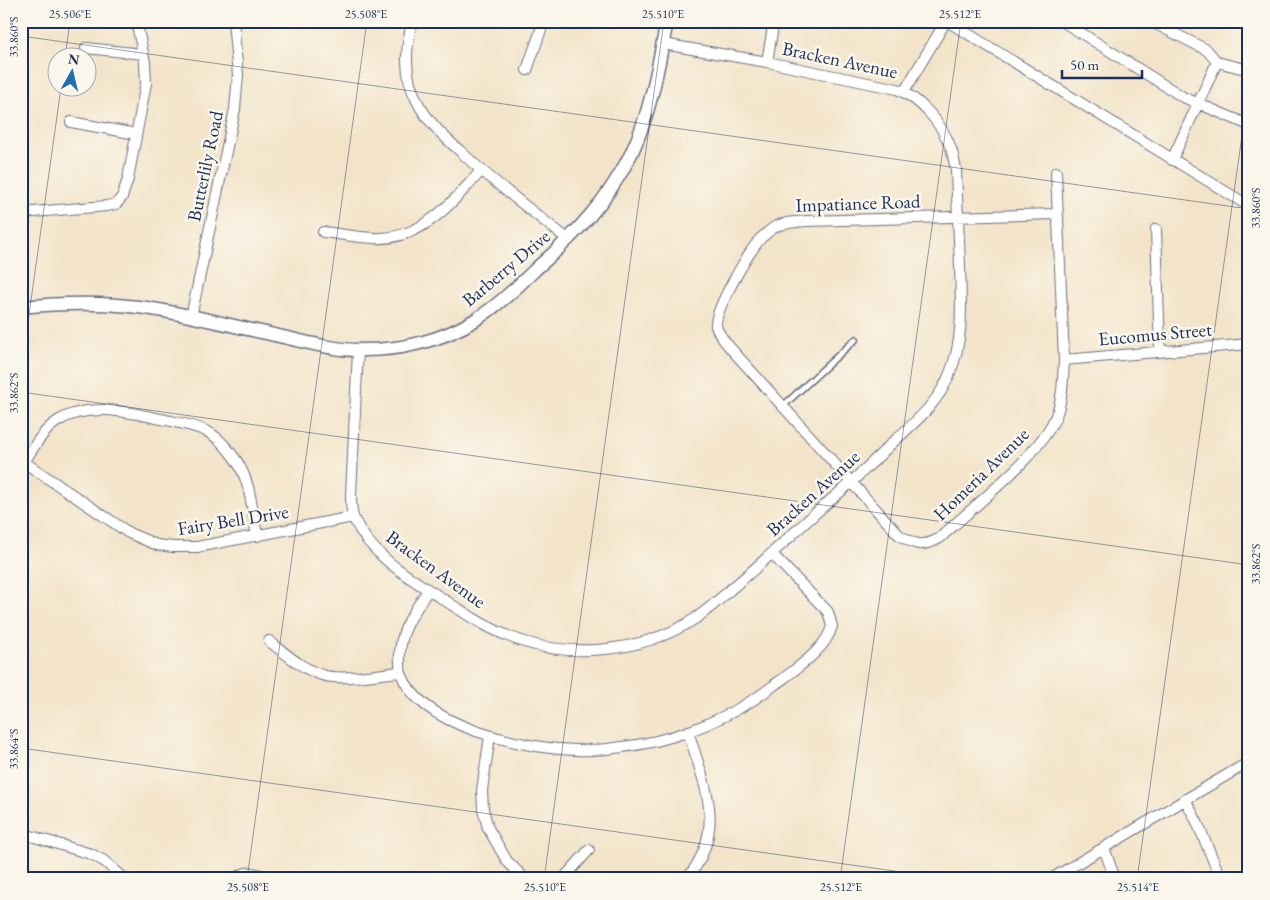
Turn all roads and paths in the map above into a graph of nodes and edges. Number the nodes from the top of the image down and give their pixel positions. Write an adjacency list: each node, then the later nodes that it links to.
1 (136, 21): 12 (street)
2 (233, 21): 33 (street, Butterlily Road)
3 (413, 21): 23 (street)
4 (544, 21): 15 (street)
5 (667, 21): 10 (street, Barberry Drive)
6 (774, 21): 13 (street)
7 (946, 21): 17 (street); 22 (street)
8 (1062, 21): 18 (street)
9 (1150, 21): 14 (street)
10 (662, 44): 13 (street, Bracken Avenue); 31 (street, Barberry Drive)
11 (98, 49): 12 (street)
12 (143, 54): 21 (street)
13 (766, 62): 17 (street, Bracken Avenue)
14 (1217, 62): 16 (street); 18 (street)
15 (527, 70)
16 (1249, 70)
17 (904, 92): 28 (street, Bracken Avenue)
18 (1197, 104): 20 (street); 22 (street)
19 (72, 122): 21 (street)
20 (1249, 125)
21 (136, 134): 26 (street)
22 (1172, 160): 25 (street)
23 (481, 171): 30 (street); 31 (street)
24 (1056, 172): 27 (street, Homeria Avenue)
25 (1249, 206)
26 (21, 213)
27 (1057, 214): 28 (street, Impatiance Road); 38 (street, Homeria Avenue)
28 (958, 217): 39 (street, Impatiance Road); 41 (street, Bracken Avenue)
29 (1156, 229): 37 (street)
30 (323, 232)
31 (569, 240): 36 (street, Barberry Drive)
32 (21, 307): 33 (street, Barberry Drive)
33 (191, 317): 36 (street, Barberry Drive)
34 (856, 339): 39 (lane)
35 (1249, 344): 37 (street, Eucomus Street)
36 (358, 350): 42 (street, Bracken Avenue)
37 (1160, 351): 38 (street, Eucomus Street)
38 (1064, 360): 41 (street, Homeria Avenue)
39 (783, 406): 41 (street, Impatiance Road)
40 (23, 461): 43 (street, Fairy Bell Drive); 43 (street)
41 (852, 482): 44 (street, Bracken Avenue)
42 (353, 517): 43 (street, Fairy Bell Drive); 45 (street, Bracken Avenue)
43 (256, 536)
44 (772, 554): 45 (street, Bracken Avenue); 48 (street)
45 (428, 590): 47 (street)
46 (269, 641): 47 (street)
47 (400, 672): 49 (street)
48 (688, 732): 49 (street); 60 (street)
49 (490, 736): 58 (street)
50 (1249, 762): 51 (street)
51 (1185, 799): 53 (street); 63 (street)
52 (21, 833): 55 (street)
53 (1104, 848): 61 (street); 62 (street)
54 (589, 850): 59 (street)
55 (125, 879)
56 (236, 879): 57 (street)
57 (267, 879)
58 (525, 879)
59 (563, 879)
60 (687, 879)
61 (1050, 879)
62 (1115, 879)
63 (1220, 879)

